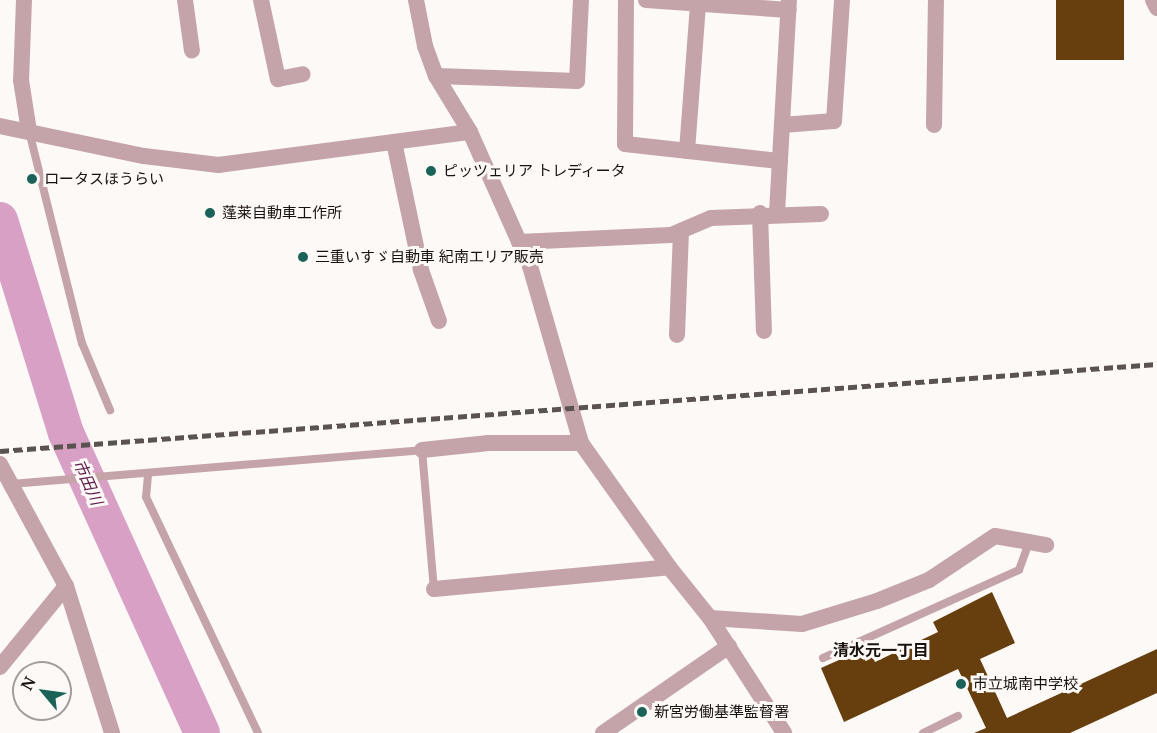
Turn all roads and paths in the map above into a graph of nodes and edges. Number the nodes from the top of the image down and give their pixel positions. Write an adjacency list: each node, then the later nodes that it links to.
1 (12, 0): 15 (street)
2 (24, 0): 15 (street)
3 (185, 0): 16 (street)
4 (261, 0): 17 (street)
5 (416, 0): 18 (street)
6 (581, 0): 18 (street)
7 (626, 0): 24 (street)
8 (646, 0): 12 (street)
9 (842, 0): 19 (street)
10 (936, 0): 20 (street)
11 (1153, 0): 14 (street)
12 (698, 4): 13 (street); 24 (street)
13 (789, 5): 19 (street)
14 (1157, 8)
15 (23, 36): 21 (street)
16 (192, 51)
17 (303, 74)
18 (436, 76): 22 (street)
19 (782, 125): 25 (street)
20 (934, 125)
21 (14, 129): 23 (street); 34 (lane)
22 (470, 132): 23 (street); 30 (street)
23 (394, 142): 31 (street)
24 (687, 151): 25 (street)
25 (780, 161): 27 (street)
26 (760, 213): 27 (street); 29 (street); 32 (street)
27 (777, 213): 28 (street)
28 (821, 214)
29 (681, 231): 30 (street); 33 (street)
30 (519, 242): 35 (street)
31 (439, 321)
32 (764, 331)
33 (677, 335)
34 (110, 410)
35 (581, 443): 36 (street); 42 (street)
36 (422, 450): 38 (lane); 44 (lane)
37 (0, 464): 39 (street)
38 (148, 476): 39 (lane); 51 (lane)
39 (11, 484): 43 (street)
40 (1029, 542): 41 (street); 45 (street); 47 (lane)
41 (1046, 545)
42 (669, 567): 44 (street); 45 (street)
43 (66, 586): 48 (street); 50 (street)
44 (434, 589)
45 (710, 618): 46 (street)
46 (729, 646): 52 (street); 53 (street)
47 (823, 658)
48 (0, 667)
49 (957, 716): 54 (lane)
50 (112, 733)
51 (258, 733)
52 (603, 733)
53 (784, 733)
54 (923, 733)

